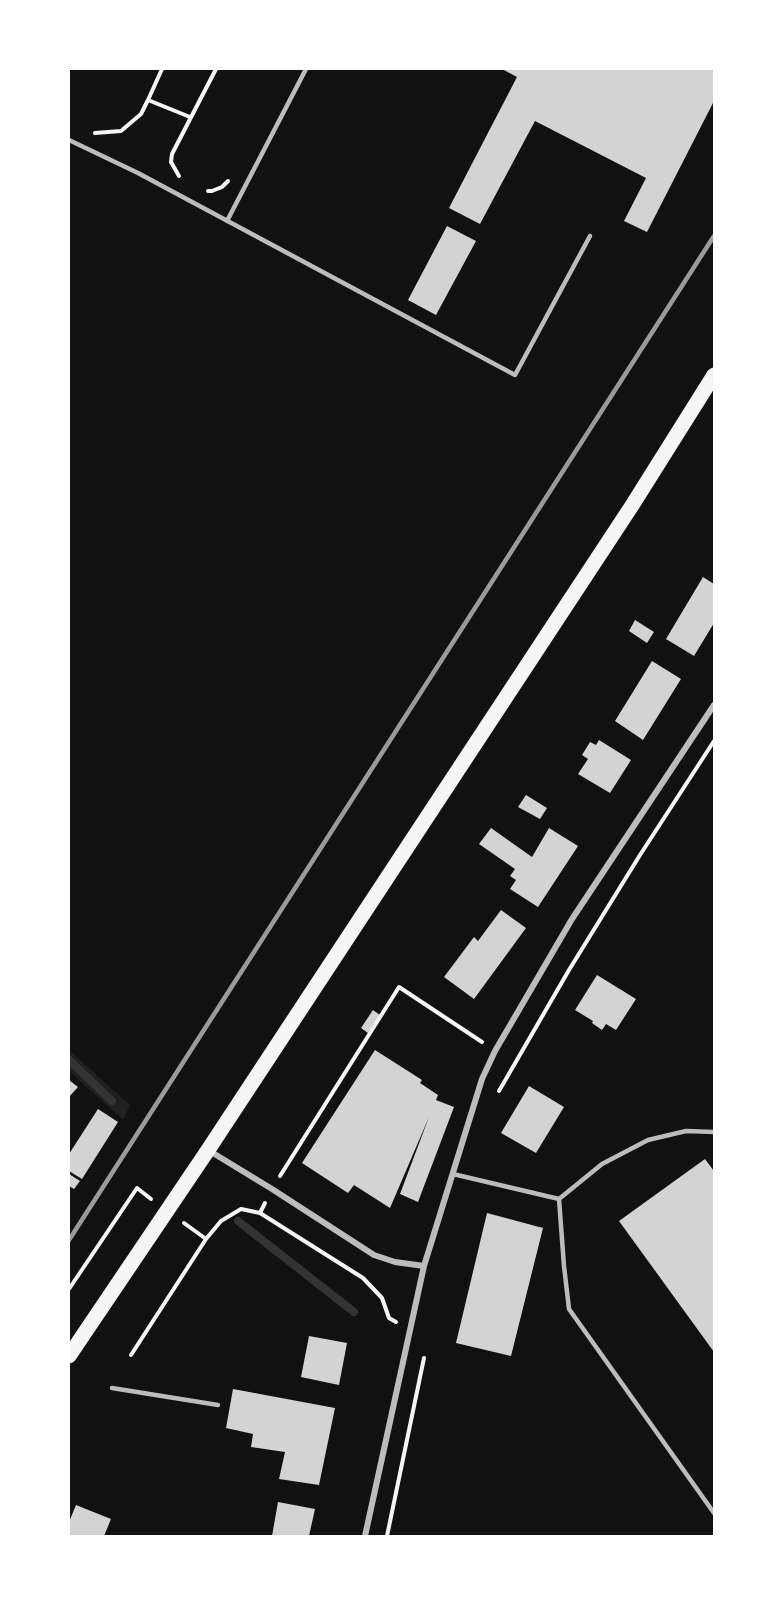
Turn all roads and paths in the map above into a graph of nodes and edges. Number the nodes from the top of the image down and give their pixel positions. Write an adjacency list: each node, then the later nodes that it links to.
1 (162, 69): 4 (path)
2 (216, 69): 5 (path)
3 (306, 69): 8 (lane)
4 (148, 100): 5 (path); 6 (path)
5 (190, 117): 9 (path)
6 (89, 132)
7 (69, 140): 11 (lane)
8 (249, 178): 10 (path); 11 (lane)
9 (183, 181)
10 (201, 190)
11 (227, 221): 12 (lane)
12 (590, 236)
13 (714, 375): 19 (main road)
14 (714, 705): 16 (street)
15 (714, 741): 17 (path)
16 (495, 1051): 20 (street); 21 (path)
17 (496, 1098)
18 (714, 1132): 22 (lane)
19 (208, 1150): 21 (street); 23 (main road)
20 (453, 1174): 22 (lane); 26 (street)
21 (272, 1189): 24 (path); 26 (street)
22 (559, 1199): 34 (lane)
23 (167, 1210): 25 (path); 27 (path); 31 (main road)
24 (260, 1213): 25 (path); 28 (path)
25 (206, 1239): 30 (path)
26 (424, 1266): 28 (street)
27 (69, 1289)
28 (409, 1329): 35 (street)
29 (426, 1349): 36 (path)
30 (131, 1355)
31 (69, 1356)
32 (111, 1388): 33 (lane)
33 (219, 1405)
34 (714, 1513)
35 (365, 1536)
36 (387, 1536)

